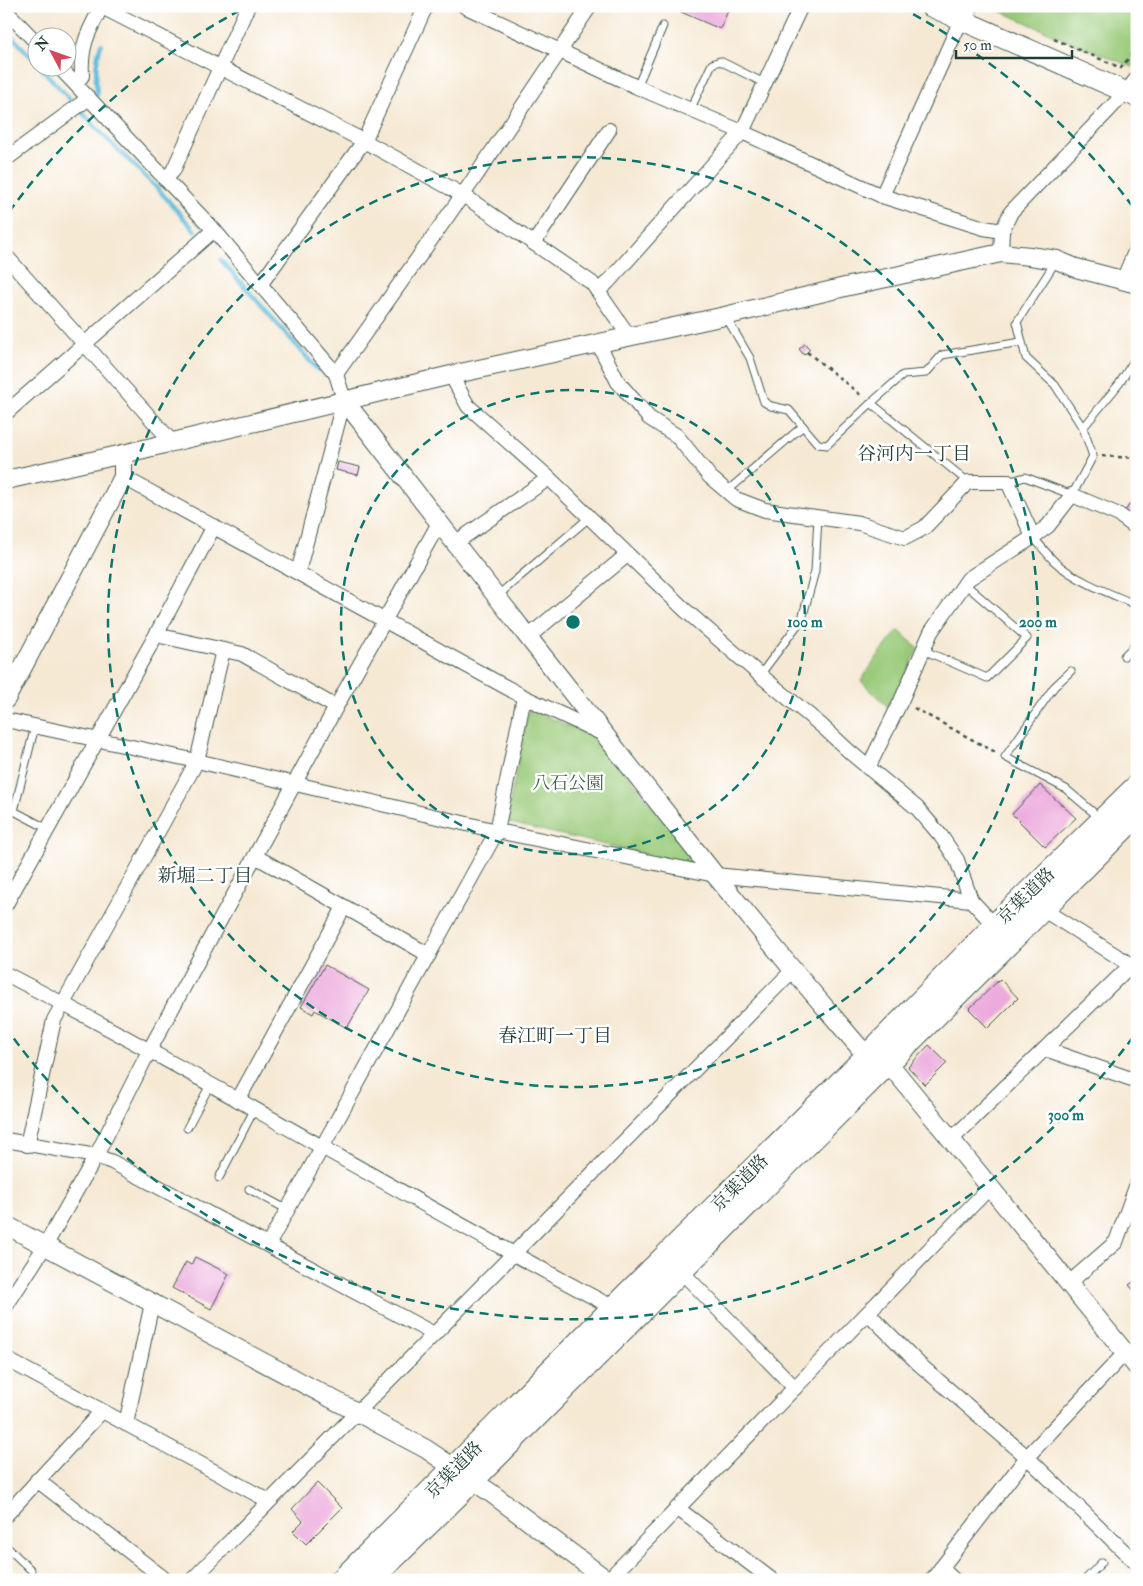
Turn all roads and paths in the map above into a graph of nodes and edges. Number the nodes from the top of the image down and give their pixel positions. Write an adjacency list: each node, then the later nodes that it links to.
1 (102, 6): 15 (street); 17 (street)
2 (248, 6): 15 (street)
3 (426, 6): 25 (street)
4 (464, 6): 14 (street)
5 (590, 6): 14 (street)
6 (801, 6): 18 (street)
7 (930, 6): 9 (main road)
8 (6, 12): 11 (street)
9 (966, 16): 20 (main road); 29 (street)
10 (663, 26): 19 (lane)
11 (28, 34)
12 (1049, 37): 13 (path)
13 (1137, 47)
14 (560, 51): 19 (street); 28 (street)
15 (220, 68): 25 (street); 27 (street)
16 (70, 78): 17 (street)
17 (75, 83): 21 (street)
18 (764, 83): 22 (lane); 24 (street)
19 (637, 87): 22 (street)
20 (1133, 89): 31 (street)
21 (89, 98): 26 (street); 27 (street)
22 (690, 110): 24 (street)
23 (609, 130): 32 (street)
24 (742, 132): 29 (street); 39 (street)
25 (364, 141): 28 (street); 38 (street)
26 (6, 159)
27 (165, 179): 30 (street)
28 (463, 195): 32 (street); 47 (street)
29 (882, 196): 31 (street)
30 (214, 230): 38 (street); 44 (street)
31 (1002, 231): 34 (street)
32 (534, 243): 39 (street)
33 (1137, 247): 37 (street)
34 (1001, 253): 36 (street); 40 (street)
35 (6, 256): 44 (street)
36 (1056, 260): 37 (street); 42 (lane)
37 (1130, 282)
38 (260, 285): 47 (street)
39 (598, 291): 41 (street)
40 (725, 316): 41 (street); 52 (lane)
41 (629, 336): 43 (street)
42 (1021, 342): 50 (lane); 53 (lane)
43 (598, 343): 48 (street); 63 (street)
44 (84, 344): 51 (street); 54 (street)
45 (807, 352): 50 (path)
46 (1137, 356): 53 (lane)
47 (336, 374): 49 (street)
48 (451, 375): 49 (street); 59 (street)
49 (344, 400): 54 (street); 67 (street); 73 (street)
50 (871, 403): 52 (lane); 61 (lane)
51 (6, 413)
52 (804, 426): 63 (lane)
53 (1083, 428): 56 (lane)
54 (172, 442): 55 (street)
55 (123, 454): 58 (street); 60 (street)
56 (1094, 456): 57 (path); 64 (lane)
57 (1137, 458)
58 (123, 477): 68 (street); 87 (street)
59 (549, 478): 65 (street); 71 (street)
60 (6, 480)
61 (968, 482): 62 (street); 66 (street)
62 (1008, 482): 64 (lane); 70 (street)
63 (726, 492): 66 (street)
64 (1072, 494): 69 (street); 70 (street)
65 (590, 517): 72 (street); 75 (lane)
66 (818, 517): 85 (lane)
67 (439, 523): 71 (street); 77 (street)
68 (214, 526): 73 (street); 78 (street)
69 (1137, 528)
70 (1033, 537): 74 (street); 76 (lane)
71 (455, 543): 75 (street)
72 (627, 555): 79 (street); 85 (street)
73 (298, 572): 77 (street)
74 (965, 584): 82 (street); 82 (lane)
75 (496, 597): 79 (street)
76 (1137, 605)
77 (386, 620): 86 (street); 89 (street)
78 (156, 635): 81 (street); 93 (street)
79 (528, 637): 92 (street)
80 (1137, 643): 83 (lane)
81 (223, 650): 89 (street); 95 (street)
82 (923, 650): 88 (street)
83 (1124, 656)
84 (1071, 671): 94 (lane)
85 (760, 675): 96 (street)
86 (524, 697): 92 (street); 102 (street)
87 (6, 699)
88 (901, 701): 94 (path); 96 (street)
89 (336, 707): 97 (street)
90 (6, 720): 91 (street)
91 (35, 726): 93 (street); 101 (lane)
92 (605, 735): 104 (street)
93 (97, 740): 95 (street); 101 (street)
94 (1005, 757): 100 (lane)
95 (197, 761): 97 (street); 114 (street)
96 (868, 768): 105 (street)
97 (294, 783): 102 (street); 103 (street)
98 (1137, 787): 100 (highway, 京葉道路)
99 (1137, 814): 108 (highway, 京葉道路)
100 (1103, 821): 109 (highway, 京葉道路)
101 (48, 829): 106 (street)
102 (497, 831): 104 (street); 110 (street)
103 (255, 856): 107 (street); 116 (street)
104 (715, 874): 105 (street); 112 (street)
105 (971, 900): 109 (street)
106 (7, 901)
107 (344, 907): 110 (street); 120 (street)
108 (1042, 909): 111 (street); 117 (highway, 京葉道路)
109 (995, 926): 117 (highway, 京葉道路)
110 (429, 955): 126 (street)
111 (1134, 964): 115 (street)
112 (793, 970): 117 (street); 136 (street)
113 (6, 974): 114 (street)
114 (64, 1004): 116 (street); 125 (street)
115 (1045, 1049): 118 (street); 124 (street)
116 (149, 1051): 119 (street); 127 (street)
117 (878, 1059): 124 (street); 137 (highway, 京葉道路); 141 (highway, 京葉道路)
118 (1137, 1081)
119 (210, 1085): 120 (street); 122 (lane)
120 (238, 1100): 121 (street)
121 (254, 1110): 126 (street); 128 (lane)
122 (187, 1128)
123 (6, 1140): 125 (street)
124 (951, 1140): 130 (street)
125 (27, 1145): 127 (street)
126 (322, 1147): 132 (street); 136 (street)
127 (96, 1156): 134 (street); 135 (street)
128 (218, 1178)
129 (1137, 1184): 138 (street)
130 (990, 1188): 138 (street); 142 (street)
131 (249, 1189): 132 (lane)
132 (288, 1210): 134 (street)
133 (6, 1225): 135 (street)
134 (268, 1245): 143 (street)
135 (45, 1246): 139 (street); 140 (street)
136 (513, 1255): 141 (street); 143 (street)
137 (680, 1270): 147 (street); 152 (highway, 京葉道路)
138 (1069, 1284): 144 (street)
139 (152, 1303): 149 (street); 150 (street)
140 (6, 1306)
141 (614, 1308): 152 (highway, 京葉道路)
142 (869, 1314): 147 (street); 151 (street)
143 (434, 1334): 149 (street)
144 (1125, 1353): 146 (street); 151 (street)
145 (6, 1359): 148 (street)
146 (1137, 1367)
147 (795, 1388): 155 (street)
148 (102, 1411): 150 (street); 153 (street)
149 (356, 1412): 152 (street); 154 (street)
150 (126, 1424): 154 (street)
151 (1027, 1457): 159 (street); 160 (street)
152 (464, 1474): 164 (highway, 京葉道路); 165 (highway, 京葉道路); 166 (street)
153 (37, 1480): 156 (street); 162 (street)
154 (269, 1501): 163 (street)
155 (677, 1508): 166 (street); 167 (street)
156 (6, 1515)
157 (6, 1546): 161 (lane)
158 (1102, 1562): 170 (lane)
159 (1137, 1564)
160 (941, 1568): 168 (street); 169 (street)
161 (31, 1570)
162 (166, 1580)
163 (192, 1580)
164 (343, 1580)
165 (370, 1580)
166 (608, 1580)
167 (772, 1580)
168 (932, 1580)
169 (954, 1580)
170 (1085, 1580)

